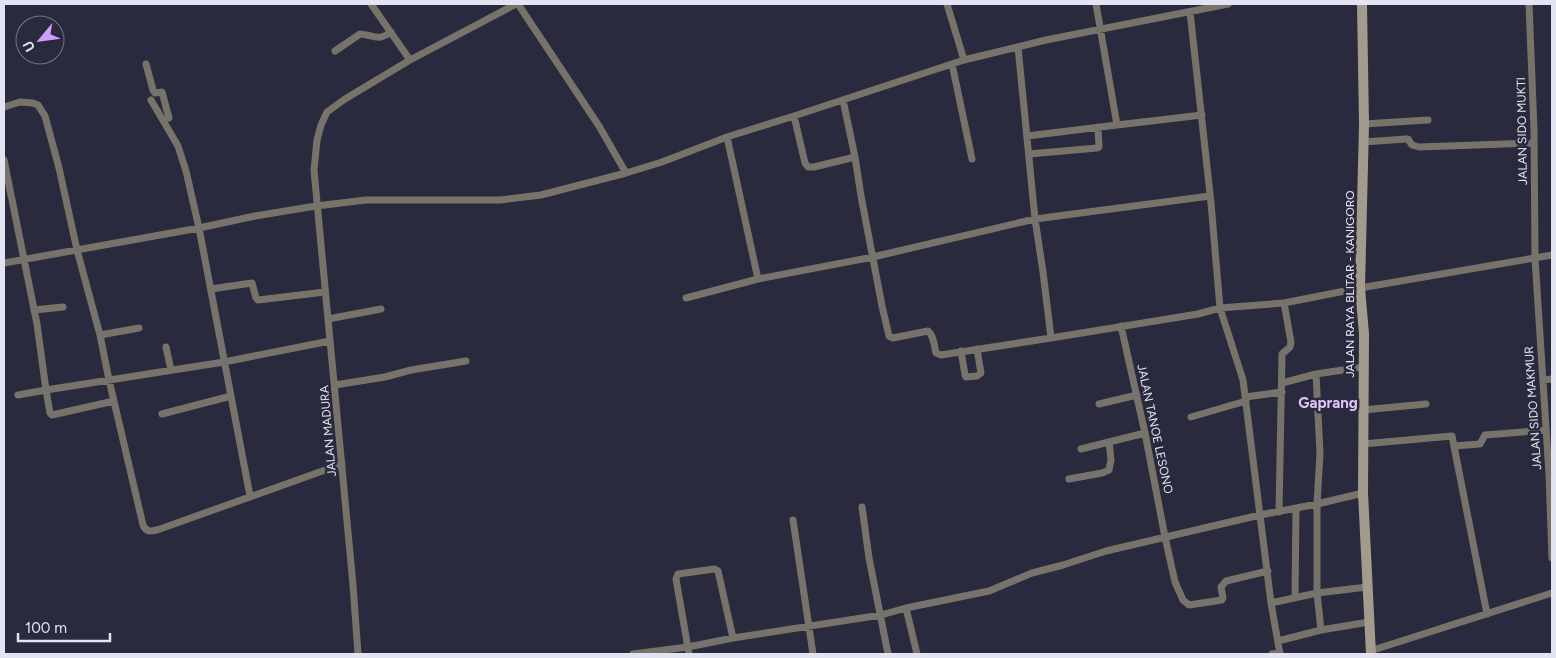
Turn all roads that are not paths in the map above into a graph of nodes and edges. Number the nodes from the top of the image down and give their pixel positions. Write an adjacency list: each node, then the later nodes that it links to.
1 (371, 4): 10 (street)
2 (517, 4): 13 (street, JALAN MADURA); 35 (street)
3 (947, 4): 14 (street)
4 (1096, 4): 9 (street)
5 (1228, 4): 8 (street)
6 (1362, 4): 24 (main road, JALAN RAYA BLITAR - KANIGORO)
7 (1529, 4): 30 (street, JALAN SIDO MUKTI)
8 (1190, 12): 9 (street); 20 (street)
9 (1101, 29): 11 (street); 25 (street)
10 (391, 32): 12 (street); 13 (street)
11 (1018, 47): 14 (street); 27 (street)
12 (335, 51)
13 (410, 60): 37 (street, JALAN MADURA)
14 (964, 60): 16 (street)
15 (146, 64): 22 (street)
16 (952, 64): 18 (street); 33 (street)
17 (151, 100): 39 (street)
18 (843, 100): 21 (street); 32 (street)
19 (4, 107): 40 (street)
20 (1202, 115): 25 (street); 36 (street)
21 (794, 116): 28 (street); 32 (street)
22 (169, 118)
23 (1428, 120): 24 (street)
24 (1364, 124): 29 (main road, JALAN RAYA BLITAR - KANIGORO)
25 (1117, 125): 26 (street)
26 (1098, 128): 27 (street); 31 (street)
27 (1027, 136): 31 (street)
28 (727, 137): 35 (street); 46 (street)
29 (1363, 142): 30 (street); 47 (main road, JALAN RAYA BLITAR - KANIGORO)
30 (1534, 143): 43 (street, JALAN SIDO MUKTI)
31 (1029, 154): 38 (street)
32 (855, 157): 42 (street)
33 (972, 159)
34 (4, 160): 44 (street)
35 (626, 173): 37 (street)
36 (1210, 196): 38 (street); 53 (street)
37 (316, 206): 39 (street); 49 (street, JALAN MADURA)
38 (1035, 219): 42 (street); 60 (street)
39 (199, 228): 40 (street); 48 (street)
40 (76, 250): 44 (street); 59 (street)
41 (1552, 255): 43 (street)
42 (873, 256): 46 (street); 64 (street)
43 (1535, 258): 47 (street); 72 (street, JALAN SIDO MAKMUR)
44 (24, 260): 45 (street); 55 (street)
45 (4, 263)
46 (758, 280): 50 (street)
47 (1360, 288): 51 (street); 67 (main road, JALAN RAYA BLITAR - KANIGORO)
48 (211, 289): 49 (street); 66 (street)
49 (325, 292): 56 (street, JALAN MADURA)
50 (686, 298)
51 (1284, 303): 53 (street); 73 (street)
52 (62, 307): 55 (street)
53 (1220, 308): 57 (street); 80 (street)
54 (381, 309): 56 (street)
55 (34, 310): 75 (street)
56 (328, 319): 61 (street, JALAN MADURA)
57 (1121, 326): 60 (street); 78 (street, JALAN TANOE LESONO)
58 (139, 328): 59 (street)
59 (100, 335): 71 (street)
60 (1052, 338): 63 (street)
61 (330, 341): 66 (street); 74 (street, JALAN MADURA)
62 (166, 347): 68 (street)
63 (977, 349): 64 (street); 64 (street)
64 (961, 351)
65 (466, 361): 74 (street)
66 (224, 362): 68 (street); 79 (street)
67 (1363, 367): 69 (street); 84 (main road, JALAN RAYA BLITAR - KANIGORO)
68 (170, 370): 71 (street)
69 (1316, 374): 73 (street); 97 (street)
70 (1552, 379): 72 (street)
71 (109, 380): 75 (street); 81 (street)
72 (1542, 380): 87 (street, JALAN SIDO MAKMUR)
73 (1282, 383): 76 (street)
74 (335, 385): 93 (street, JALAN MADURA)
75 (46, 390): 77 (street); 81 (street)
76 (1282, 392): 80 (street); 100 (street)
77 (18, 395)
78 (1137, 395): 82 (street); 88 (street, JALAN TANOE LESONO)
79 (231, 396): 85 (street); 96 (street)
80 (1246, 399): 86 (street); 101 (street)
81 (114, 401): 96 (street)
82 (1099, 404)
83 (1426, 404): 84 (street)
84 (1363, 410): 90 (main road, JALAN RAYA BLITAR - KANIGORO)
85 (162, 414)
86 (1191, 417)
87 (1546, 430): 91 (street); 104 (street, JALAN SIDO MAKMUR)
88 (1145, 433): 89 (street); 103 (street, JALAN TANOE LESONO)
89 (1109, 442): 92 (street); 94 (street)
90 (1363, 444): 91 (street); 95 (main road, JALAN RAYA BLITAR - KANIGORO)
91 (1454, 446): 112 (street)
92 (1081, 449)
93 (342, 464): 96 (street); 121 (street, JALAN MADURA)
94 (1069, 479)
95 (1362, 493): 97 (street); 106 (main road, JALAN RAYA BLITAR - KANIGORO)
96 (250, 496)
97 (1316, 504): 99 (street); 107 (street)
98 (862, 507): 113 (street)
99 (1296, 508): 100 (street); 109 (street)
100 (1279, 512): 101 (street)
101 (1260, 515): 103 (street); 105 (street)
102 (793, 520): 115 (street)
103 (1165, 537): 105 (street, JALAN TANOE LESONO); 111 (street)
104 (1552, 558)
105 (1268, 571): 110 (street)
106 (1367, 587): 107 (street); 114 (main road, JALAN RAYA BLITAR - KANIGORO)
107 (1317, 593): 109 (street); 116 (street)
108 (1552, 593): 112 (street)
109 (1295, 598): 110 (street)
110 (1271, 603): 118 (street)
111 (906, 608): 113 (street); 125 (street)
112 (1487, 614): 120 (street)
113 (881, 615): 115 (street); 124 (street)
114 (1369, 622): 116 (street); 120 (main road, JALAN RAYA BLITAR - KANIGORO)
115 (809, 626): 117 (street); 123 (street)
116 (1321, 630): 118 (street)
117 (733, 638): 119 (street); 119 (street)
118 (1278, 641): 126 (street)
119 (688, 651): 122 (street)
120 (1371, 653)
121 (358, 654)
122 (633, 654)
123 (813, 654)
124 (888, 654)
125 (917, 654)
126 (1277, 654)

